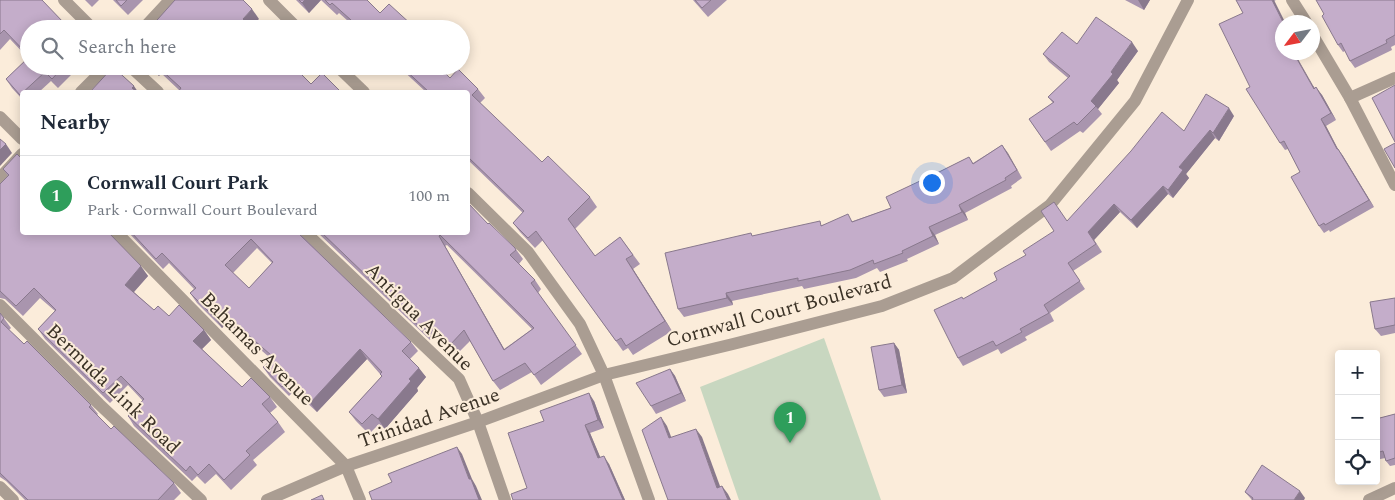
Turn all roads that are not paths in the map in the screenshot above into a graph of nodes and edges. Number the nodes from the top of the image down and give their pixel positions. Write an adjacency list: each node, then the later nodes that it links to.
1 (64, 0): 7 (street)
2 (170, 0): 8 (street)
3 (269, 0): 9 (street)
4 (1188, 0): 28 (street, Cornwall Court Boulevard)
5 (1292, 0): 6 (street)
6 (1302, 15)
7 (84, 20)
8 (151, 20)
9 (289, 20)
10 (1320, 47): 18 (street)
11 (97, 75): 15 (street)
12 (140, 75): 16 (street)
13 (346, 75): 17 (street)
14 (1395, 78): 18 (street)
15 (83, 90)
16 (156, 90)
17 (362, 90)
18 (1350, 98): 23 (street)
19 (0, 116): 20 (street)
20 (20, 137)
21 (20, 156): 22 (street)
22 (0, 178)
23 (1395, 185)
24 (470, 195): 28 (street)
25 (119, 235): 30 (street, Bahamas Avenue)
26 (308, 235): 29 (street, Antigua Avenue)
27 (0, 305): 34 (street, Bermuda Link Road)
28 (604, 375): 29 (street, Trinidad Avenue); 38 (street)
29 (478, 422): 30 (street, Trinidad Avenue); 37 (street, Antigua Avenue)
30 (346, 466): 35 (street, Trinidad Avenue); 36 (street, Bahamas Avenue)
31 (0, 487): 33 (street)
32 (1395, 488): 39 (street)
33 (12, 500)
34 (201, 500)
35 (267, 500)
36 (360, 500)
37 (505, 500)
38 (649, 500)
39 (1369, 500)

